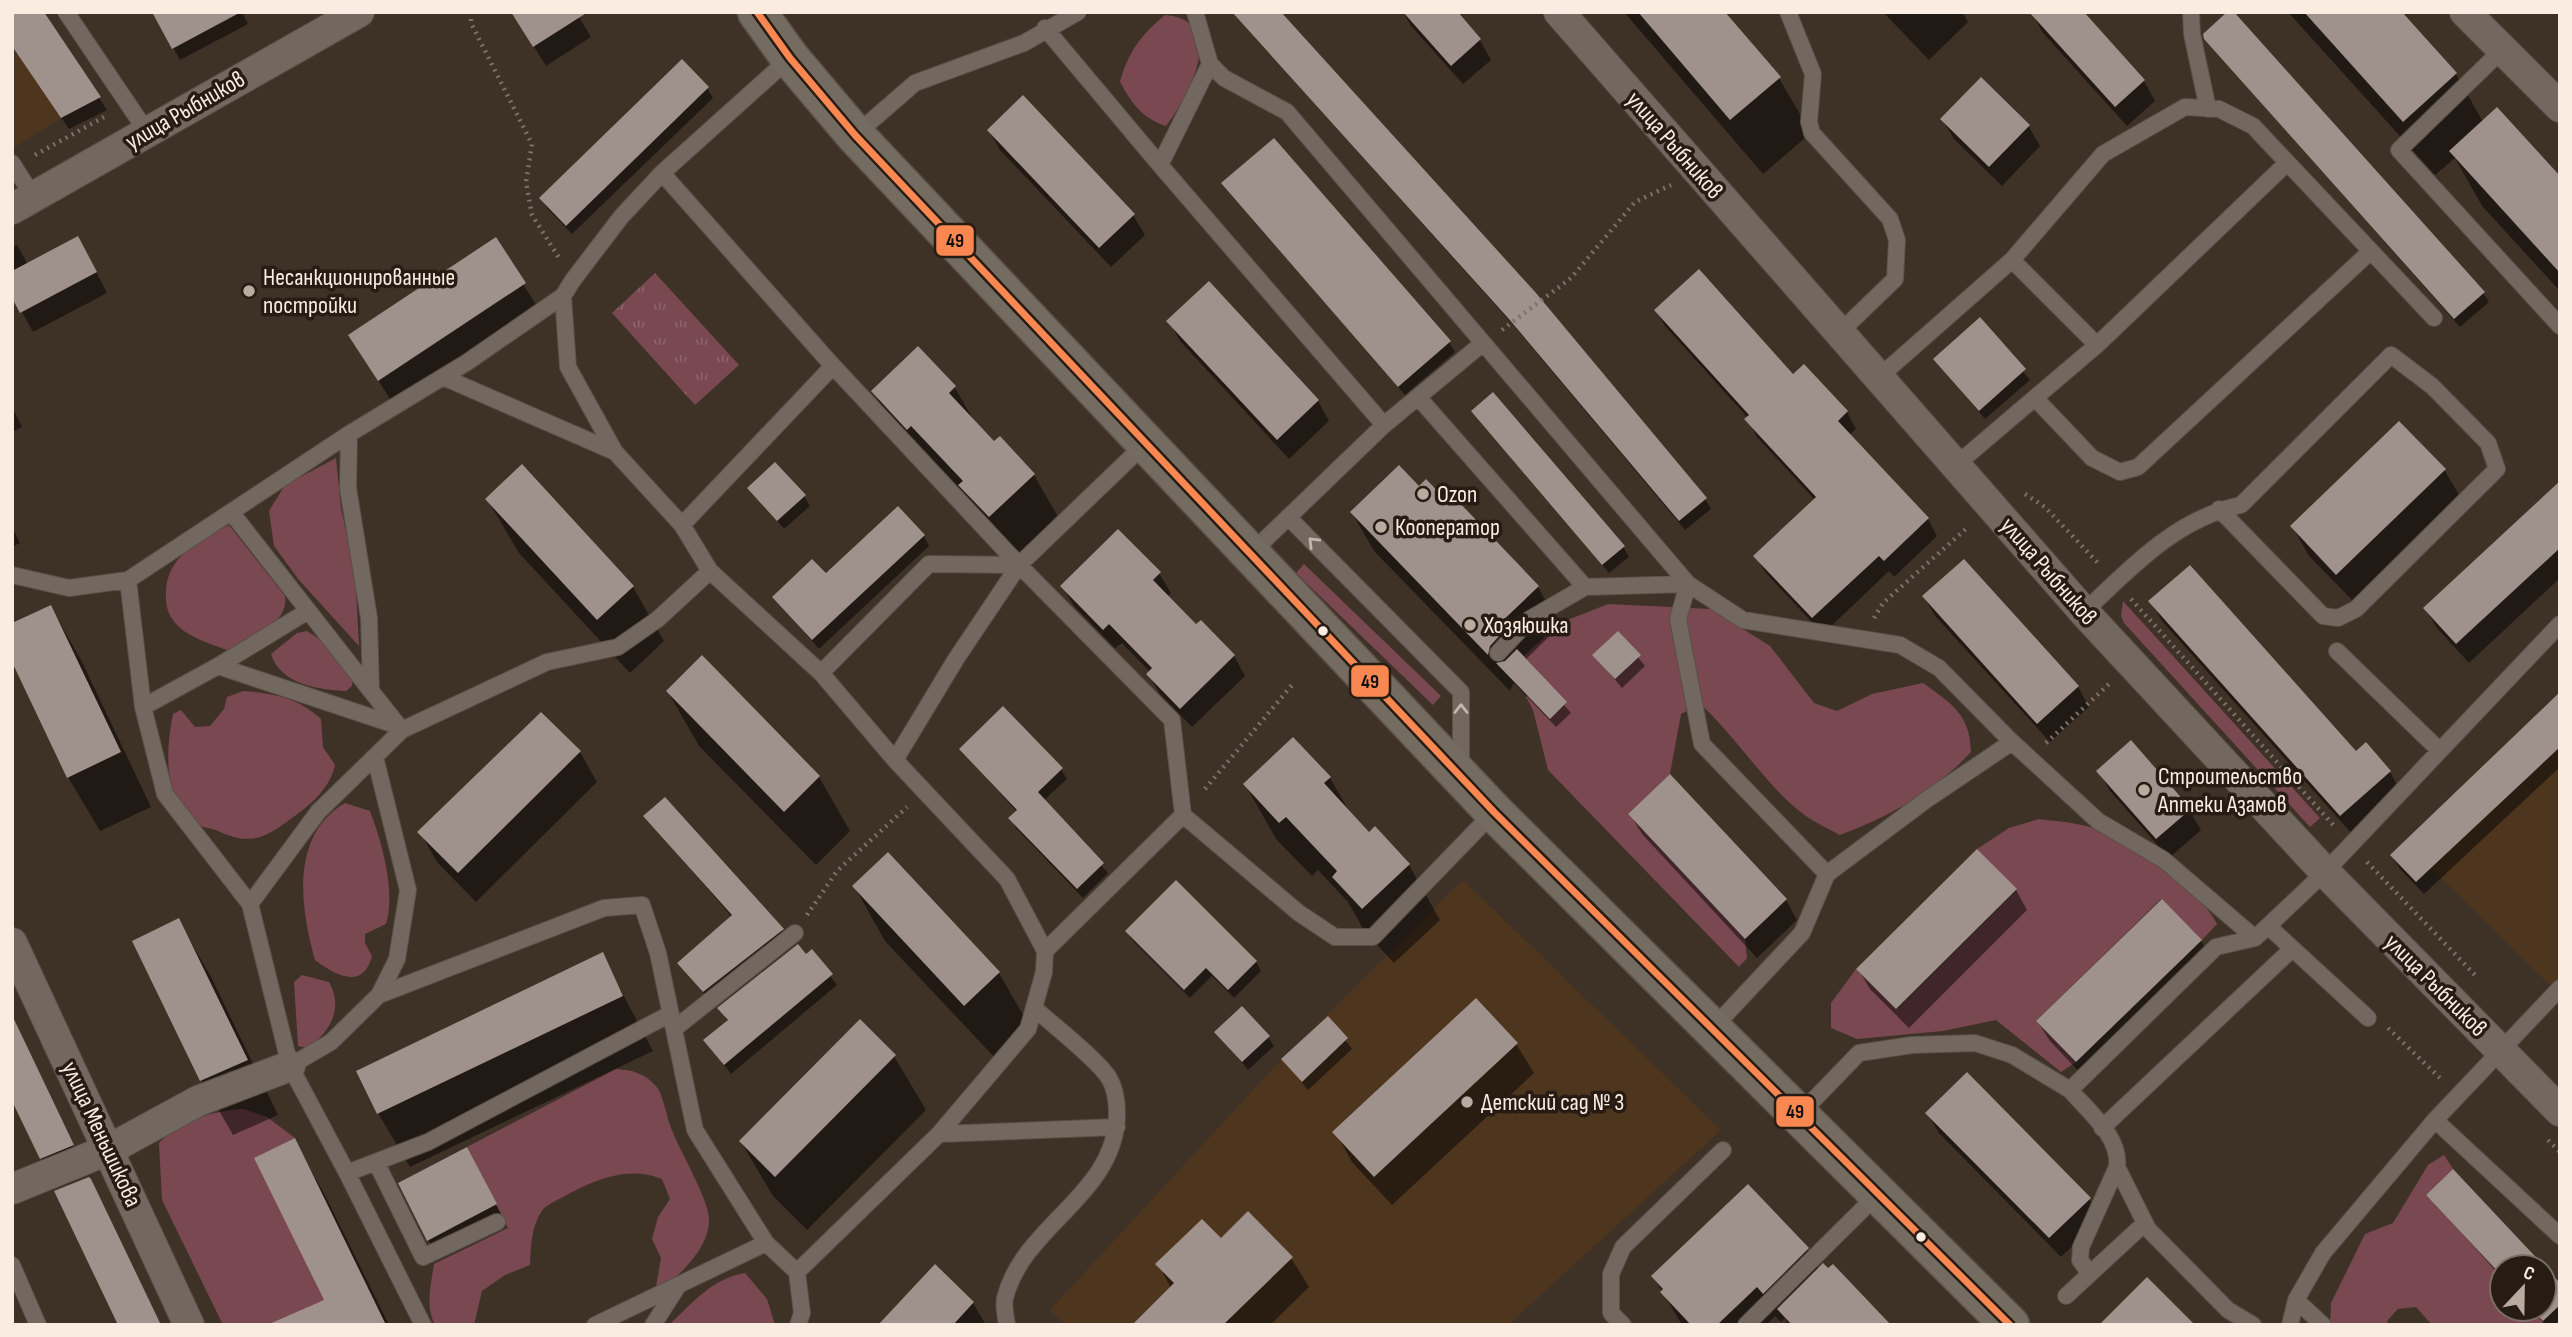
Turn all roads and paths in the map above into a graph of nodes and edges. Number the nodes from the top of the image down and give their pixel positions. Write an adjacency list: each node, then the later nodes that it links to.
1 (66, 12): 17 (lane)
2 (359, 12): 17 (street, улица Рыбников)
3 (471, 12): 27 (path)
4 (757, 12): 13 (main road)
5 (1078, 12): 11 (lane)
6 (1195, 12): 14 (lane)
7 (1559, 12): 31 (street, улица Рыбников)
8 (1788, 12): 31 (lane)
9 (2191, 12): 16 (lane)
10 (2474, 15): 12 (street)
11 (1045, 28): 18 (lane); 21 (lane)
12 (2503, 49): 15 (street); 30 (lane)
13 (790, 58): 18 (main road); 22 (lane)
14 (1210, 64): 21 (lane); 32 (lane)
15 (2560, 107)
16 (2208, 109): 20 (lane); 26 (lane)
17 (147, 132): 24 (street, улица Рыбников)
18 (855, 135): 41 (main road)
19 (12, 163): 24 (lane)
20 (2287, 163): 25 (lane); 33 (lane)
21 (1160, 164): 39 (lane)
22 (662, 173): 27 (lane); 34 (lane)
23 (1677, 184): 32 (path)
24 (23, 204)
25 (2371, 251): 29 (lane); 38 (lane)
26 (2012, 260): 33 (lane); 36 (lane)
27 (573, 279): 28 (lane)
28 (563, 296): 35 (lane); 42 (lane)
29 (2434, 318)
30 (2560, 326)
31 (1839, 333): 36 (street, улица Рыбников)
32 (1483, 343): 37 (lane); 56 (lane)
33 (2097, 345): 38 (lane)
34 (833, 366): 49 (lane); 51 (lane)
35 (443, 377): 40 (lane); 42 (lane)
36 (1878, 378): 43 (street, улица Рыбников)
37 (1418, 397): 39 (lane); 57 (lane)
38 (2035, 398): 43 (lane)
39 (1384, 425): 48 (lane)
40 (349, 434): 47 (lane); 68 (lane)
41 (1146, 443): 50 (main road); 51 (lane)
42 (615, 452): 49 (lane)
43 (1956, 465): 45 (street, улица Рыбников)
44 (2016, 484): 55 (path)
45 (1992, 506): 59 (street, улица Рыбников); 61 (path)
46 (2219, 509): 46 (lane); 55 (lane)
47 (231, 512): 54 (lane); 58 (lane)
48 (1288, 517): 50 (lane); 76 (lane, one-way to 48)
49 (682, 525): 52 (lane)
50 (1250, 554): 76 (main road)
51 (1019, 565): 66 (lane); 75 (lane); 79 (lane)
52 (710, 571): 66 (lane); 70 (lane)
53 (12, 575): 54 (lane)
54 (128, 580): 69 (lane)
55 (2115, 582): 59 (lane); 80 (path)
56 (1688, 584): 57 (lane); 61 (lane); 82 (lane)
57 (1586, 587): 63 (lane)
58 (308, 611): 65 (lane); 68 (lane)
59 (2084, 611): 64 (street, улица Рыбников)
60 (2560, 624): 72 (lane)
61 (1861, 640): 71 (lane)
62 (2337, 652): 72 (lane)
63 (1498, 653)
64 (2132, 663): 74 (path); 81 (street, улица Рыбников)
65 (218, 666): 69 (lane); 70 (lane)
66 (821, 673): 75 (lane)
67 (1292, 685): 79 (path)
68 (371, 691): 70 (lane)
69 (143, 707): 83 (lane)
70 (400, 728): 73 (lane)
71 (2012, 742): 74 (lane); 82 (lane)
72 (2439, 750): 80 (lane)
73 (375, 757): 83 (lane); 92 (lane)
74 (2030, 758): 86 (lane)
75 (895, 760): 77 (lane)
76 (1461, 777): 78 (main road)
77 (924, 792): 85 (path); 89 (lane)
78 (1494, 813): 79 (lane); 96 (main road)
79 (1183, 815): 89 (lane)
80 (2349, 843): 81 (lane); 90 (path)
81 (2325, 872): 84 (lane); 97 (street, улица Рыбников)
82 (1827, 874): 96 (lane)
83 (250, 904): 98 (lane)
84 (2268, 926): 86 (lane); 88 (lane)
85 (795, 933): 95 (lane)
86 (2255, 938): 99 (lane)
87 (12, 943): 107 (street, улица Меньшикова)
88 (2292, 949): 94 (lane); 105 (lane)
89 (1045, 951): 93 (lane)
90 (2484, 985)
91 (2560, 988): 97 (lane)
92 (379, 995): 95 (lane); 98 (lane)
93 (1034, 1008): 104 (lane); 106 (lane)
94 (2368, 1018): 100 (path)
95 (672, 1021): 109 (lane); 117 (lane)
96 (1712, 1029): 102 (main road)
97 (2500, 1049): 100 (lane); 101 (street, улица Рыбников)
98 (290, 1066): 107 (street); 111 (lane)
99 (2070, 1090): 102 (lane); 105 (lane)
100 (2458, 1095): 103 (lane)
101 (2560, 1111)
102 (1799, 1115): 113 (main road)
103 (2435, 1120): 116 (lane); 125 (lane)
104 (1117, 1127): 106 (lane); 133 (lane)
105 (2102, 1128): 110 (lane)
106 (939, 1134): 121 (lane)
107 (110, 1149): 112 (street); 128 (street, улица Меньшикова)
108 (1723, 1150): 134 (lane)
109 (376, 1161): 111 (lane); 118 (lane)
110 (2117, 1167): 115 (lane); 122 (lane)
111 (347, 1173): 120 (lane)
112 (12, 1189)
113 (1878, 1194): 126 (lane); 135 (main road)
114 (497, 1222): 118 (lane)
115 (2144, 1223): 122 (lane); 136 (lane)
116 (2560, 1236)
117 (766, 1242): 121 (lane); 123 (lane)
118 (423, 1257): 120 (lane)
119 (12, 1265): 127 (lane)
120 (396, 1270): 129 (lane)
121 (797, 1272): 132 (lane)
122 (2090, 1274): 124 (lane)
123 (678, 1286): 130 (lane); 131 (lane)
124 (2066, 1296)
125 (2296, 1300): 137 (lane); 138 (lane)
126 (1749, 1324)
127 (38, 1325)
128 (189, 1325)
129 (423, 1325)
130 (596, 1325)
131 (653, 1325)
132 (798, 1325)
133 (1007, 1325)
134 (1623, 1325)
135 (2010, 1325)
136 (2253, 1325)
137 (2290, 1325)
138 (2323, 1325)

